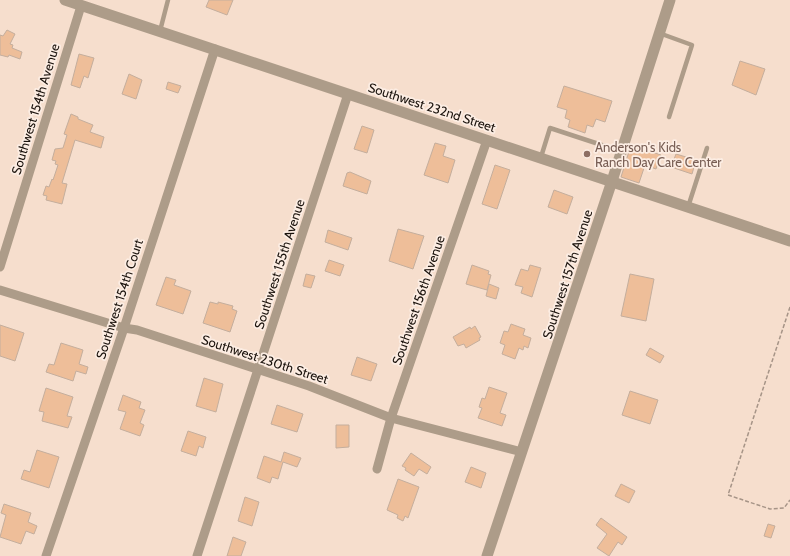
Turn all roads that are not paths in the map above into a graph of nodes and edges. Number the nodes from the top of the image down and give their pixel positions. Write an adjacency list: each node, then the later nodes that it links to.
1 (168, 0): 4 (lane)
2 (670, 0): 5 (street, Southwest 157th Avenue)
3 (72, 2): 4 (street, Southwest 232nd Street); 16 (street, Southwest 154th Avenue)
4 (160, 31): 6 (street, Southwest 232nd Street)
5 (660, 33): 8 (lane); 11 (street, Southwest 157th Avenue)
6 (215, 49): 7 (street, Southwest 232nd Street); 18 (street, Southwest 154th Court)
7 (348, 94): 9 (street, Southwest 232nd Street); 19 (street, Southwest 155th Avenue)
8 (669, 117)
9 (487, 140): 12 (street, Southwest 232nd Street); 20 (street, Southwest 156th Avenue)
10 (707, 148): 14 (lane)
11 (622, 152): 12 (lane); 13 (street, Southwest 157th Avenue)
12 (541, 157): 13 (street, Southwest 232nd Street)
13 (612, 181): 14 (street, Southwest 232nd Street); 21 (street, Southwest 157th Avenue)
14 (688, 207): 15 (street, Southwest 232nd Street)
15 (790, 241)
16 (0, 267)
17 (0, 290): 18 (street, Southwest 230th Street)
18 (124, 328): 19 (street, Southwest 230th Street); 23 (street, Southwest 154th Court)
19 (257, 370): 20 (street, Southwest 230th Street); 24 (street, Southwest 155th Avenue)
20 (391, 418): 21 (street, Southwest 230th Street); 22 (street, Southwest 156th Avenue)
21 (522, 452): 25 (street, Southwest 157th Avenue)
22 (377, 469)
23 (46, 556)
24 (197, 556)
25 (487, 556)

